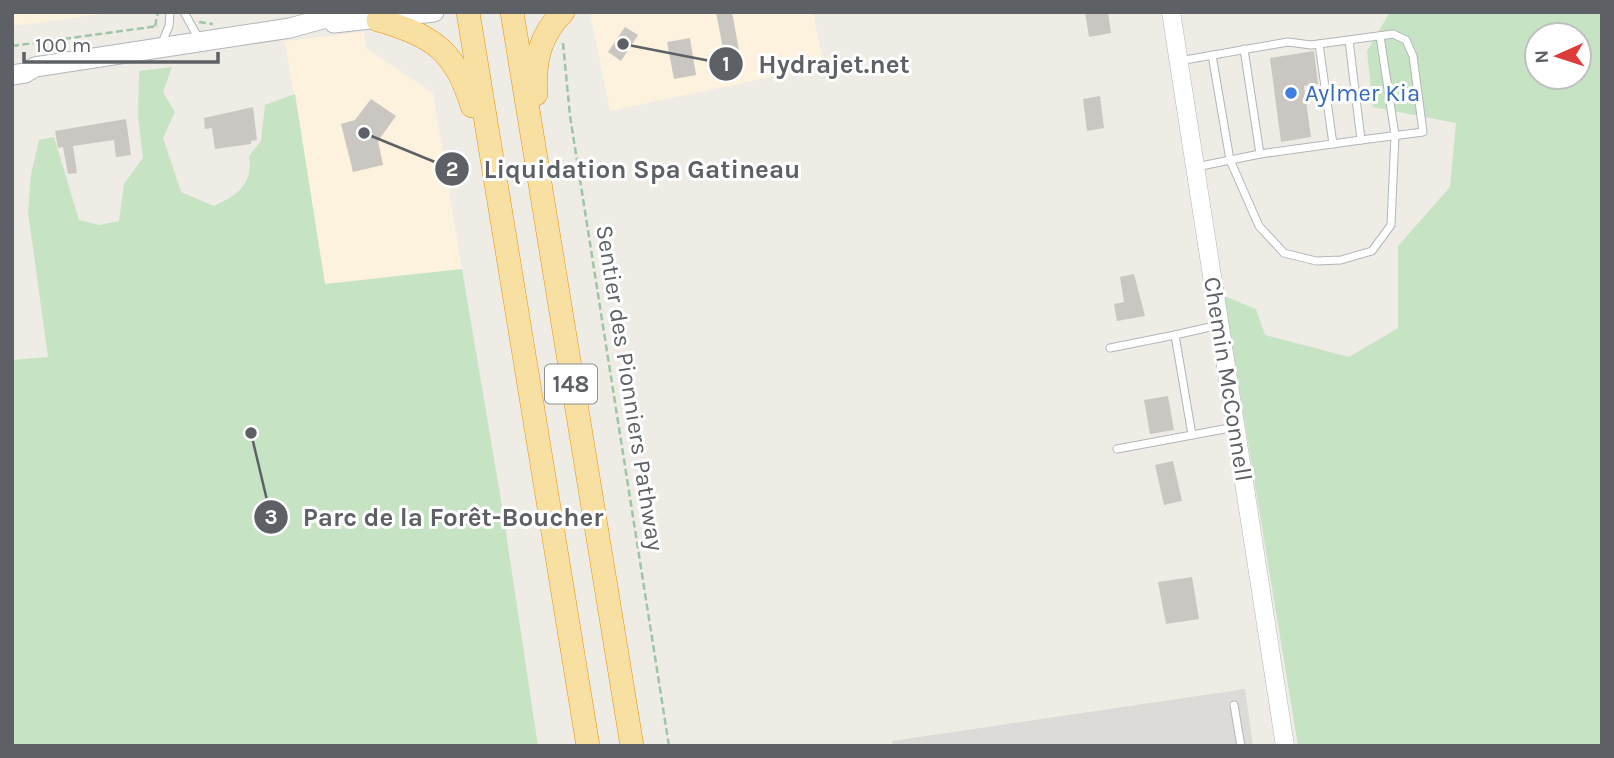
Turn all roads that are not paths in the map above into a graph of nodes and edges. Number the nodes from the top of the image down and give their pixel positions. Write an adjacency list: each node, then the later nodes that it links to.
1 (170, 12): 15 (lane)
2 (184, 12): 13 (lane)
3 (348, 12): 10 (main road)
4 (434, 12): 9 (main road)
5 (468, 12): 29 (highway, 148)
6 (512, 12): 28 (highway, 148)
7 (563, 12): 28 (highway)
8 (1171, 12): 18 (street, Chemin McConnell)
9 (378, 20): 10 (main road); 29 (highway)
10 (308, 24): 13 (main road)
11 (1380, 36): 12 (lane); 22 (lane); 22 (lane)
12 (1349, 40): 14 (lane); 23 (lane)
13 (200, 42): 15 (main road)
14 (1319, 44): 16 (lane); 24 (lane)
15 (161, 47): 20 (main road)
16 (1244, 49): 17 (lane); 25 (lane)
17 (1212, 55): 18 (lane); 26 (lane)
18 (1178, 61): 27 (street, Chemin McConnell)
19 (12, 65): 20 (main road)
20 (35, 67): 21 (main road)
21 (12, 75)
22 (1395, 135): 23 (lane); 26 (lane)
23 (1361, 140): 24 (lane)
24 (1333, 144): 25 (lane)
25 (1260, 154): 26 (lane)
26 (1230, 160): 27 (lane)
27 (1195, 167): 30 (street, Chemin McConnell)
28 (542, 209): 38 (highway, 148)
29 (500, 211): 37 (highway, 148)
30 (1220, 325): 31 (lane); 33 (street, Chemin McConnell)
31 (1175, 335): 32 (lane); 34 (lane)
32 (1110, 348)
33 (1236, 427): 34 (lane); 40 (street, Chemin McConnell)
34 (1192, 435): 35 (lane)
35 (1117, 449)
36 (1234, 705): 39 (lane)
37 (588, 746)
38 (632, 746)
39 (1241, 746)
40 (1284, 746)

